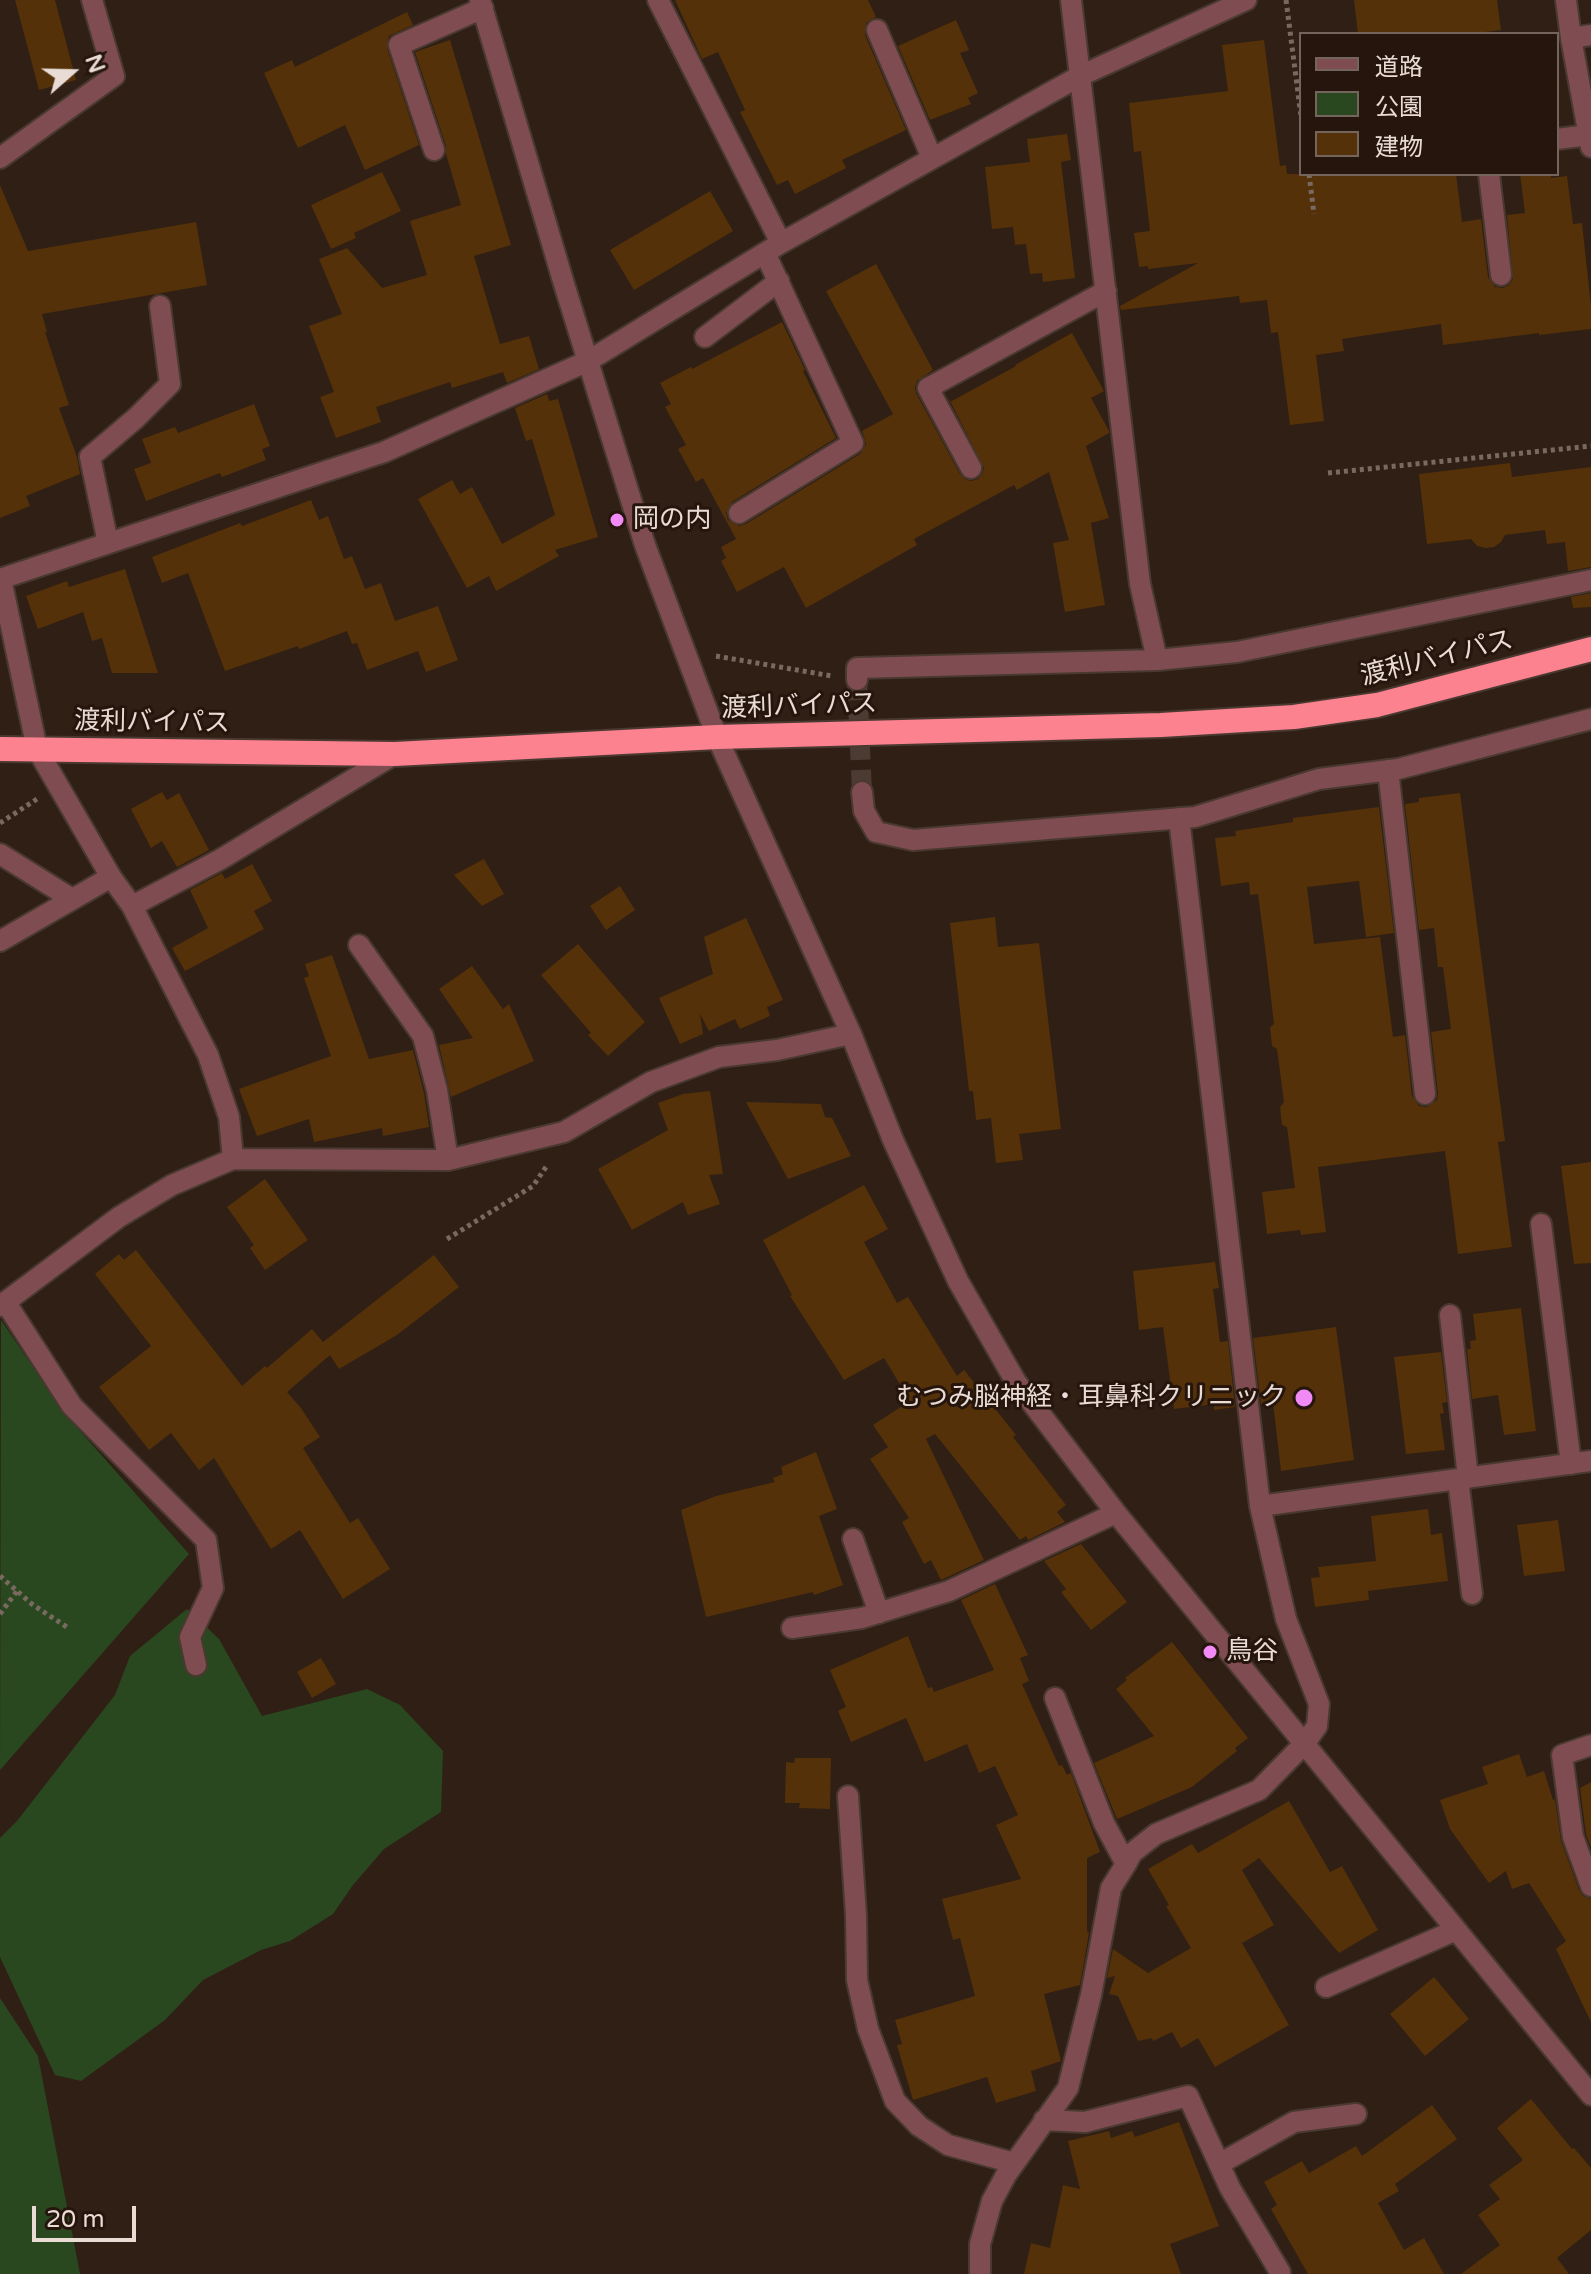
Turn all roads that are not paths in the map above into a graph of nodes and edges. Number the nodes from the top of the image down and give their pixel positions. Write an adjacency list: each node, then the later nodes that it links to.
1 (92, 0): 13 (street)
2 (658, 0): 16 (street)
3 (1071, 0): 9 (street)
4 (1246, 0): 9 (street)
5 (1566, 0): 8 (street)
6 (482, 4): 12 (street); 22 (street)
7 (877, 30): 14 (street)
8 (1581, 37): 11 (street)
9 (1080, 76): 14 (street); 19 (street)
10 (1559, 139): 11 (street)
11 (1590, 141)
12 (434, 150)
13 (0, 158)
14 (932, 158): 16 (street)
15 (1489, 176): 17 (street)
16 (773, 248): 18 (street); 22 (street)
17 (1501, 275)
18 (779, 281): 21 (street); 24 (street)
19 (1106, 291): 23 (street); 29 (street)
20 (160, 306): 25 (street)
21 (705, 337)
22 (588, 361): 25 (street); 32 (street)
23 (971, 468)
24 (739, 513)
25 (108, 543): 26 (street)
26 (0, 579): 34 (street)
27 (1591, 580): 29 (street)
28 (1591, 649): 32 (highway, 渡利バイパス)
29 (1157, 660): 30 (street)
30 (857, 680)
31 (1591, 719): 36 (street)
32 (717, 737): 35 (highway, 渡利バイパス); 45 (street)
33 (0, 749): 34 (highway, 渡利バイパス)
34 (37, 749): 35 (highway, 渡利バイパス); 40 (street)
35 (395, 754): 42 (street)
36 (1388, 770): 38 (street); 46 (street)
37 (862, 792): 38 (street)
38 (1179, 818): 54 (street)
39 (0, 854): 41 (street)
40 (111, 877): 41 (street); 42 (street)
41 (72, 899): 43 (street)
42 (132, 906): 47 (street)
43 (0, 941)
44 (359, 945): 48 (street)
45 (851, 1034): 48 (street); 55 (street)
46 (1425, 1094)
47 (233, 1159): 48 (street); 50 (street)
48 (448, 1160)
49 (1541, 1224): 52 (street)
50 (3, 1304): 60 (street)
51 (1450, 1315): 53 (street)
52 (1581, 1462): 53 (street)
53 (1463, 1478): 54 (street); 57 (street)
54 (1260, 1506): 62 (street)
55 (1116, 1513): 58 (street); 62 (street)
56 (853, 1539): 58 (street)
57 (1472, 1594)
58 (879, 1613): 59 (street)
59 (792, 1628)
60 (196, 1665)
61 (1055, 1698): 65 (street)
62 (1305, 1743): 65 (street); 67 (street)
63 (1591, 1745): 66 (street)
64 (848, 1796): 72 (street)
65 (1126, 1864): 71 (street)
66 (1591, 1886)
67 (1456, 1930): 68 (street); 69 (street)
68 (1326, 1987)
69 (1591, 2095)
70 (1356, 2114): 73 (street)
71 (1044, 2120): 72 (street); 73 (street)
72 (1014, 2163): 75 (street)
73 (1219, 2164): 74 (street)
74 (1280, 2272)
75 (980, 2274)

